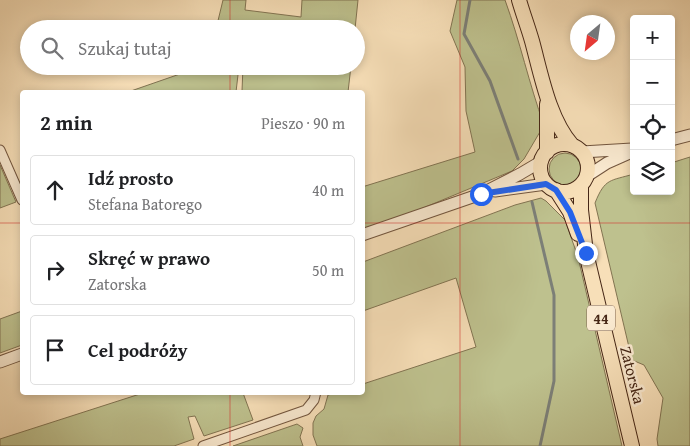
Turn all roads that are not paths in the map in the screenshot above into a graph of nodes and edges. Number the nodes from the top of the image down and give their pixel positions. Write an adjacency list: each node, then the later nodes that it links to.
1 (519, 0): 2 (main road, 44)
2 (547, 96): 5 (main road, 44); 9 (main road, 44)
3 (690, 136): 4 (street)
4 (675, 139)
5 (577, 149): 7 (street); 9 (main road); 10 (main road, 44)
6 (0, 150): 13 (street)
7 (630, 150)
8 (630, 152): 10 (street)
9 (544, 157): 11 (main road, 44); 12 (street)
10 (584, 181): 11 (main road); 15 (main road, Zatorska / 44)
11 (551, 187): 12 (street); 15 (main road, Zatorska / 44)
12 (481, 194): 14 (street)
13 (20, 195)
14 (365, 234)
15 (586, 253): 20 (main road, Zatorska / 44)
16 (20, 355): 17 (street)
17 (0, 362)
18 (315, 395): 19 (street)
19 (204, 446)
20 (632, 446)

